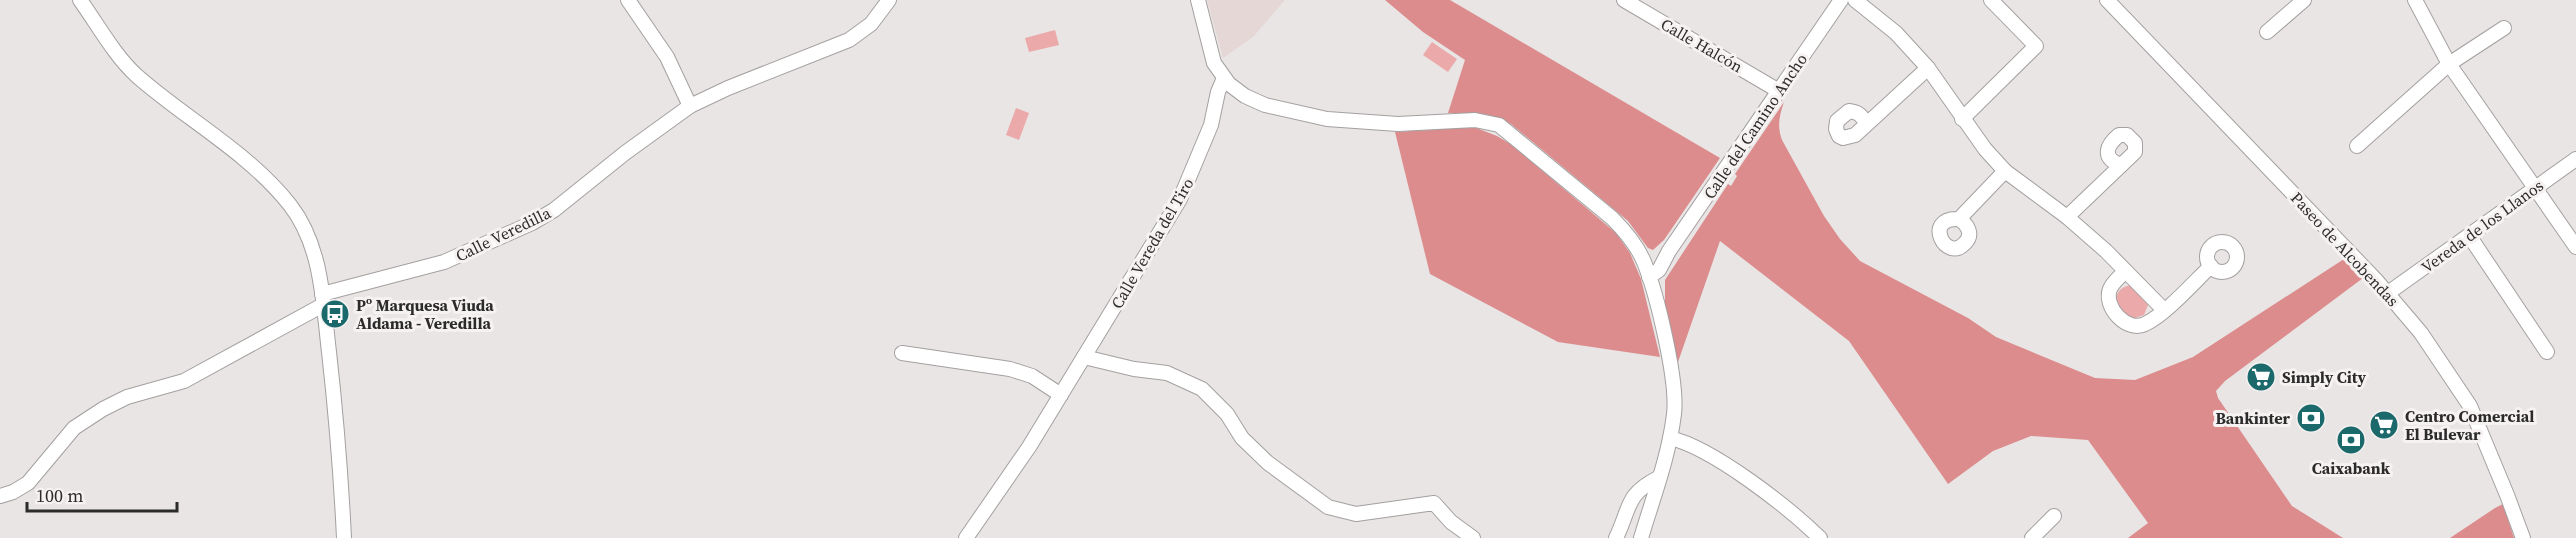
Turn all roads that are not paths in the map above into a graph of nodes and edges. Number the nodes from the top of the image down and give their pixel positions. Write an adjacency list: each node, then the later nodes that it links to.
1 (80, 0): 38 (street)
2 (628, 0): 19 (street)
3 (889, 0): 19 (street, Calle Veredilla)
4 (1198, 0): 16 (street)
5 (1624, 0): 18 (street, Calle Halcón)
6 (1841, 0): 18 (street, Calle del Camino Ancho)
7 (1855, 0): 15 (street)
8 (1991, 0): 20 (street)
9 (2107, 0): 37 (street, Paseo de Alcobendas)
10 (2304, 0): 13 (street)
11 (2415, 0): 14 (street)
12 (2504, 28): 14 (street)
13 (2267, 32)
14 (2449, 64): 23 (street); 27 (street)
15 (1928, 68): 20 (street); 21 (street)
16 (1224, 78): 17 (street); 22 (street, Calle Vereda del Tiro)
17 (1236, 90): 22 (street, Calle Vereda del Tiro); 33 (street)
18 (1779, 91): 32 (street, Calle del Camino Ancho)
19 (690, 106): 38 (street, Calle Veredilla)
20 (1962, 119): 26 (street)
21 (1866, 124)
22 (1211, 125): 42 (street, Calle Vereda del Tiro)
23 (2357, 146)
24 (2576, 159): 27 (street, Vereda de los Llanos)
25 (2120, 165): 28 (street)
26 (2005, 171): 28 (street); 29 (street)
27 (2536, 187): 30 (street, Vereda de los Llanos); 31 (street)
28 (2067, 218): 35 (street)
29 (1959, 219)
30 (2470, 237): 37 (street, Vereda de los Llanos); 40 (street)
31 (2576, 247)
32 (1669, 251): 33 (street, Calle del Camino Ancho); 36 (street, Calle del Camino Ancho)
33 (1644, 263): 36 (street)
34 (2211, 266): 39 (street)
35 (2125, 272): 39 (street); 39 (street)
36 (1649, 278): 44 (street)
37 (2388, 293): 55 (street, Paseo de Alcobendas)
38 (322, 300): 46 (street, Calle Veredilla); 48 (street)
39 (2164, 310)
40 (2547, 352)
41 (902, 353): 43 (street)
42 (1084, 357): 43 (street, Calle Vereda del Tiro); 50 (street)
43 (1061, 395): 49 (street, Calle Vereda del Tiro)
44 (1671, 432): 45 (street); 53 (street)
45 (1658, 478): 51 (street); 52 (street)
46 (0, 496)
47 (2054, 516): 54 (street)
48 (344, 538)
49 (966, 538)
50 (1473, 538)
51 (1616, 538)
52 (1641, 538)
53 (1820, 538)
54 (2032, 538)
55 (2523, 538)

